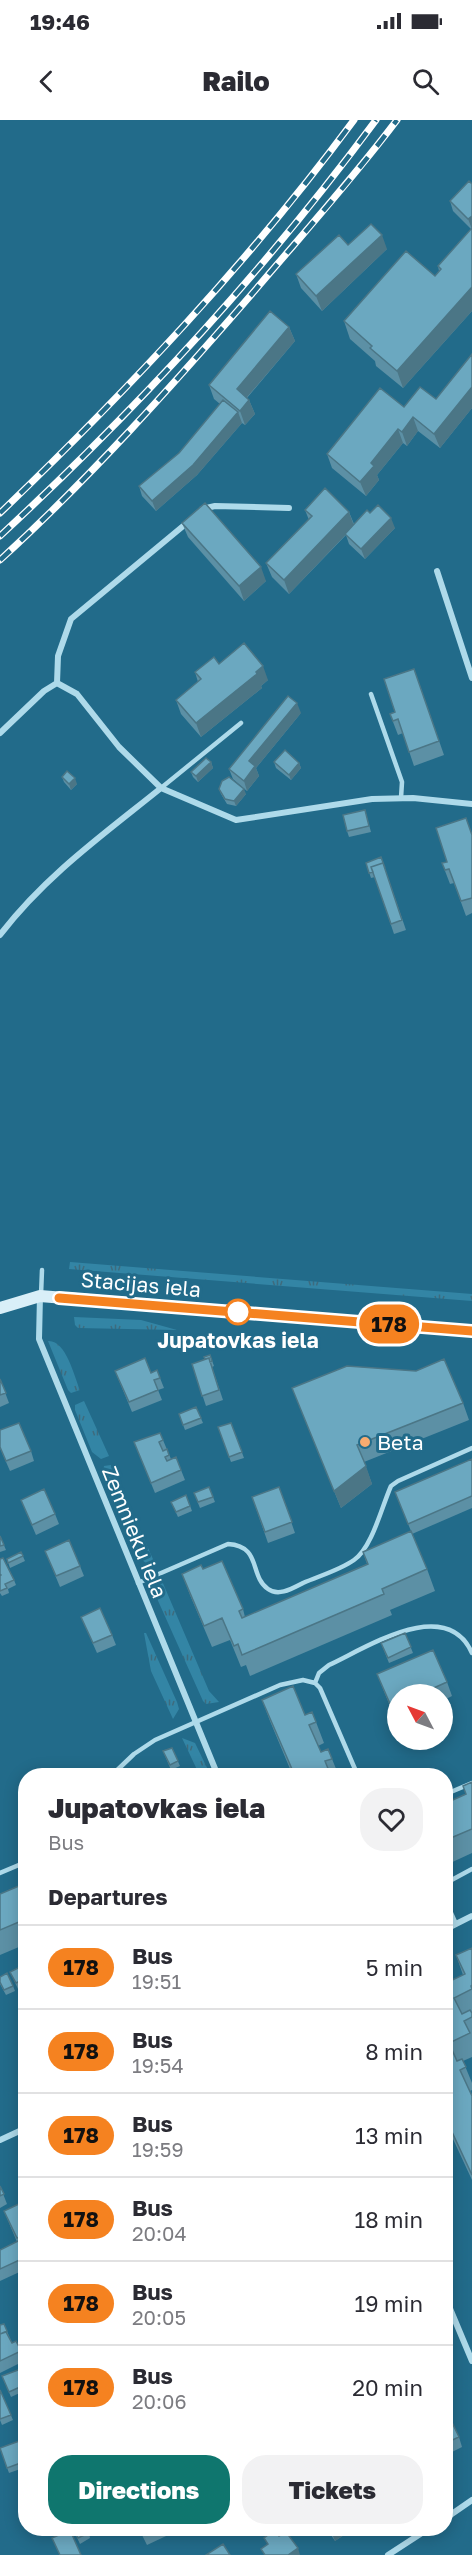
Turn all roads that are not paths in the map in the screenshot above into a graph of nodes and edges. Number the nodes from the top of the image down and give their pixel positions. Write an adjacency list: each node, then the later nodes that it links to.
1 (289, 508): 4 (street)
2 (437, 571): 3 (street)
3 (472, 678)
4 (57, 683): 7 (street); 8 (street)
5 (371, 694): 9 (lane)
6 (241, 723): 8 (lane)
7 (0, 733)
8 (161, 788): 9 (street); 11 (street)
9 (401, 798): 10 (street)
10 (472, 804)
11 (0, 935)
12 (42, 1270): 13 (lane)
13 (40, 1296): 14 (main road); 15 (main road, Stacijas iela); 17 (street, Zemnieku iela)
14 (0, 1308)
15 (472, 1331)
16 (472, 1448): 17 (lane)
17 (138, 1583): 20 (street, Zemnieku iela)
18 (472, 1653): 19 (lane)
19 (315, 1683): 20 (lane); 23 (lane)
20 (195, 1722): 21 (lane); 22 (street, Zemnieku iela)
21 (119, 1768)
22 (215, 1768)
23 (354, 1768)
24 (472, 1783): 25 (lane)
25 (453, 1791)
26 (18, 1866): 28 (lane)
27 (472, 1869): 29 (lane)
28 (0, 1874)
29 (453, 1879)
30 (472, 1916): 32 (street)
31 (453, 1917): 32 (lane)
32 (456, 1924): 33 (street)
33 (453, 1926)
34 (18, 2132): 35 (street)
35 (0, 2140)
36 (453, 2316): 37 (street)
37 (472, 2361)
38 (472, 2500): 39 (street)
39 (453, 2513)
40 (417, 2536): 41 (street)
41 (388, 2555)

